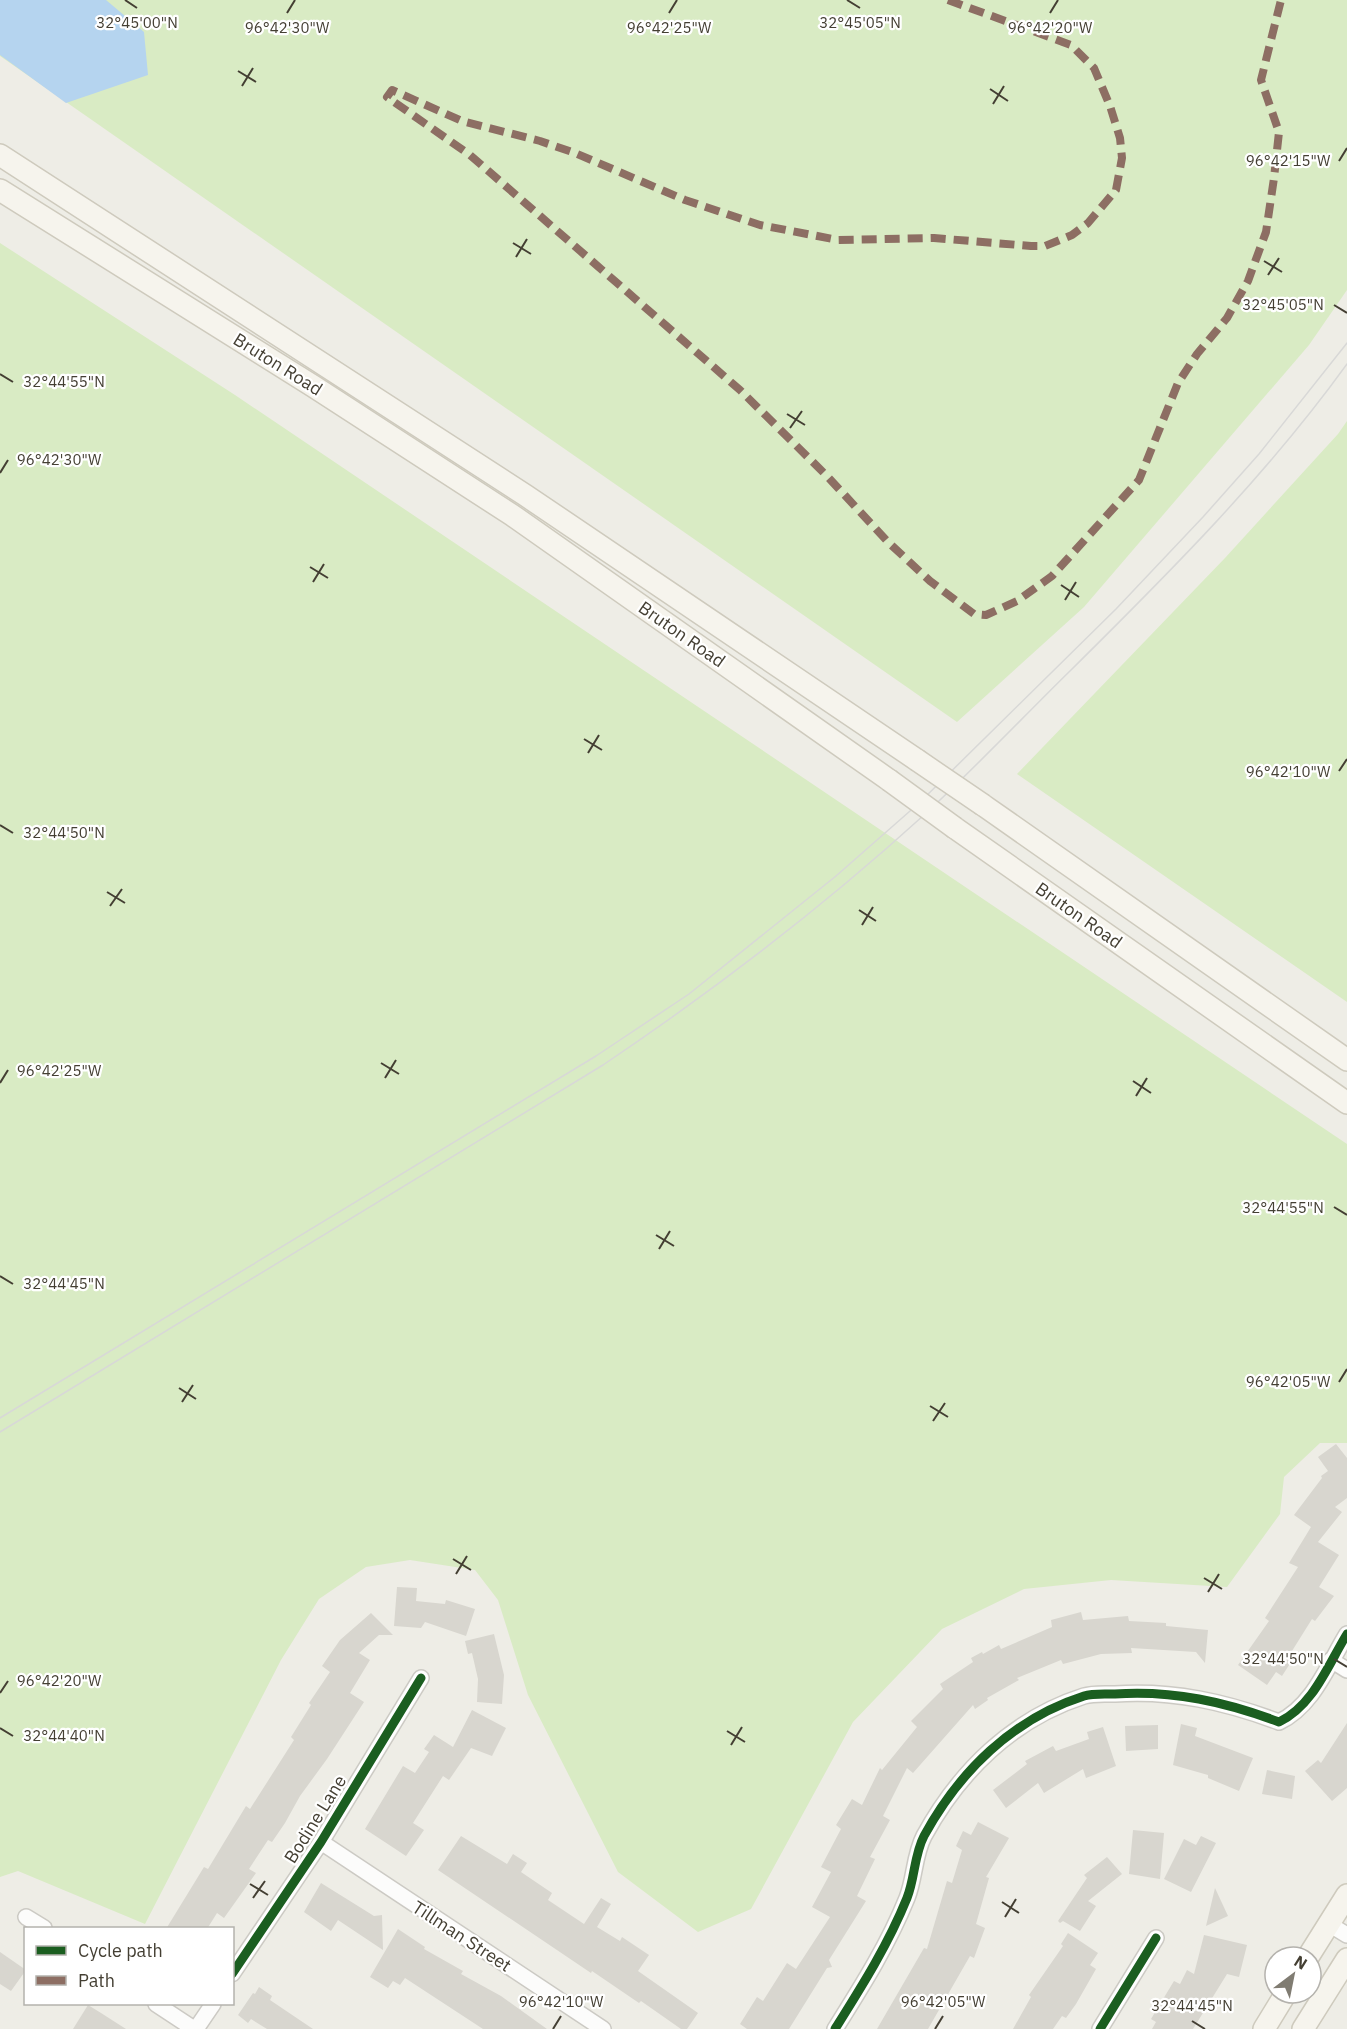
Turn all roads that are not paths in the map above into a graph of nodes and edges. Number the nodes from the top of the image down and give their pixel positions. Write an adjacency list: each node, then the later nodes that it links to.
1 (0, 155): 3 (main road, Bruton Road)
2 (0, 190): 4 (main road, Bruton Road)
3 (325, 365): 4 (main road); 5 (main road, Bruton Road, bridge)
4 (313, 386): 6 (main road, Bruton Road, bridge)
5 (1347, 1060)
6 (1347, 1103)
7 (1347, 1634): 8 (street)
8 (1331, 1660): 9 (street); 25 (street)
9 (1347, 1670)
10 (421, 1678): 11 (street, Bodine Lane)
11 (321, 1842): 19 (street, Bodine Lane); 24 (street, Tillman Street)
12 (1347, 1895): 15 (main road)
13 (26, 1917): 14 (street)
14 (41, 1927)
15 (1338, 1929): 17 (main road)
16 (1156, 1938): 26 (street)
17 (1321, 1945)
18 (1347, 1959): 28 (main road)
19 (234, 1971)
20 (158, 2005): 23 (street)
21 (212, 2005): 23 (street)
22 (1279, 2005): 27 (main road)
23 (195, 2029)
24 (603, 2029)
25 (835, 2029)
26 (1100, 2029)
27 (1264, 2029)
28 (1303, 2029)

